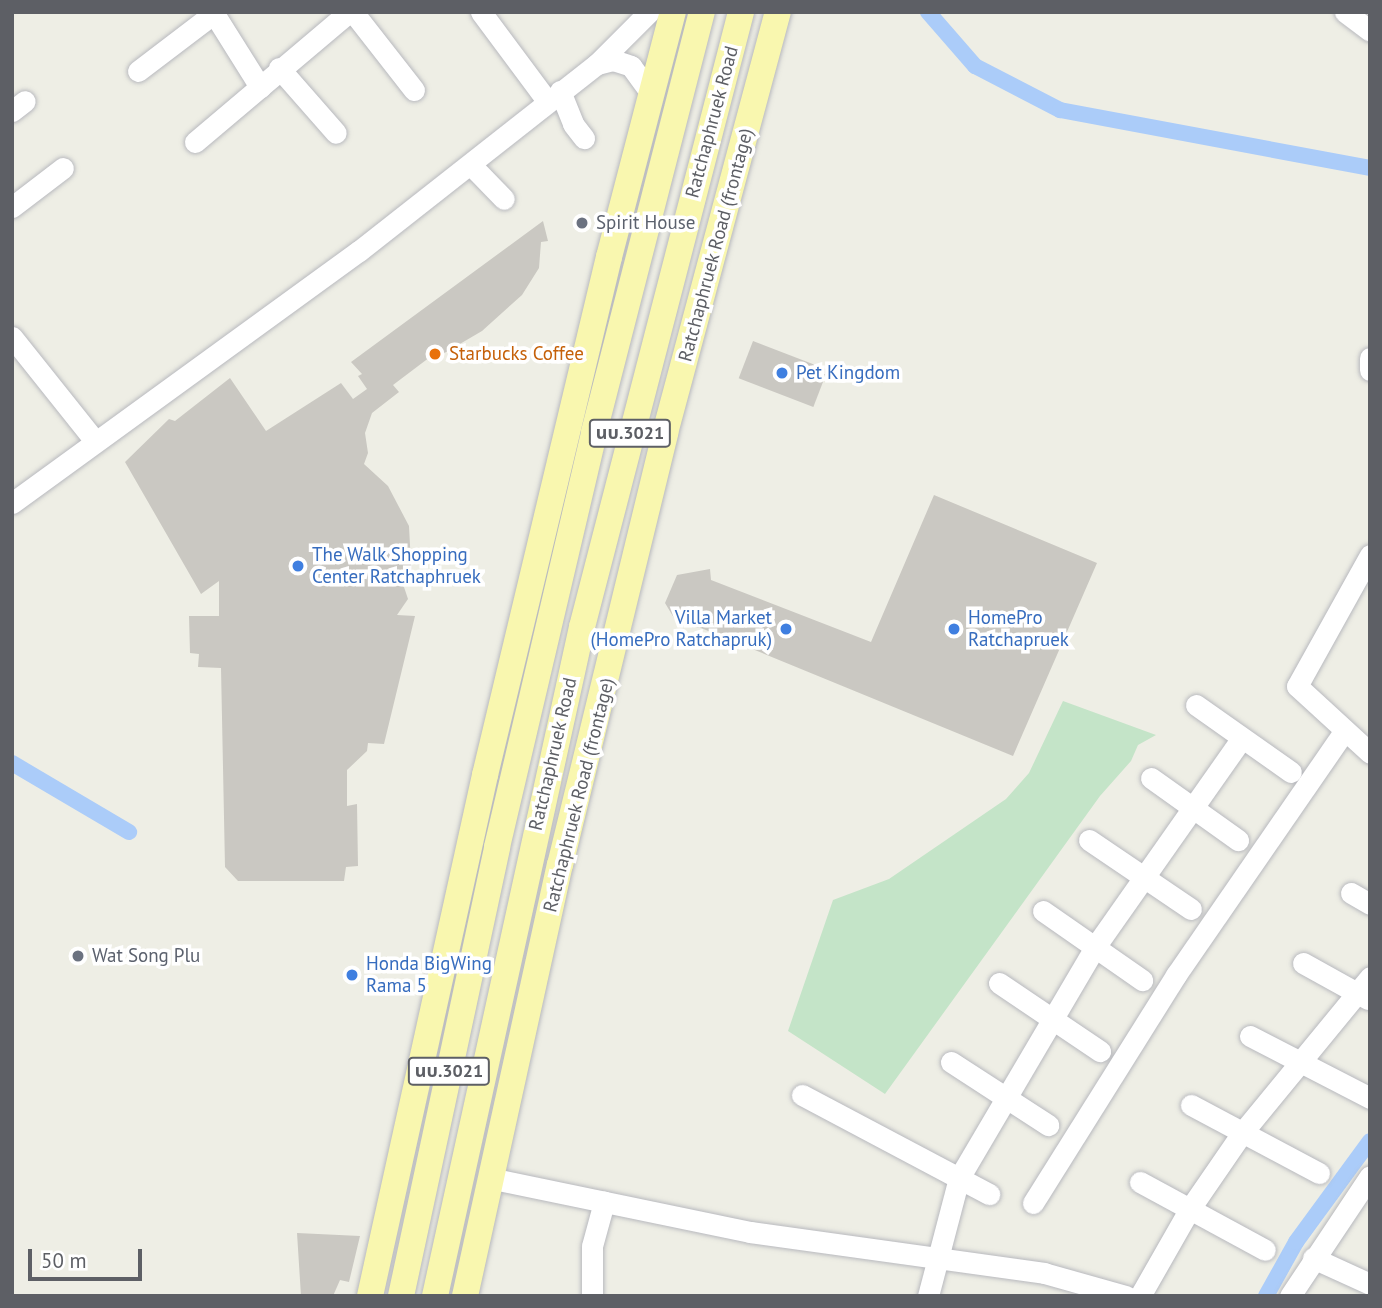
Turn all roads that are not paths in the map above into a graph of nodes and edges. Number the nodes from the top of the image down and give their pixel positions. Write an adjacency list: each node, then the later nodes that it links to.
1 (481, 12): 17 (street)
2 (649, 12): 11 (street)
3 (673, 12): 16 (main road, นบ.3021)
4 (702, 12): 29 (main road, Ratchaphruek Road / นบ.3021)
5 (741, 12): 25 (main road, Ratchaphruek Road / นบ.3021)
6 (778, 12): 30 (main road, Ratchaphruek Road (frontage) / นบ.3021)
7 (1345, 12): 10 (street)
8 (213, 13): 13 (street); 14 (street)
9 (340, 15): 12 (street); 15 (street)
10 (1370, 31)
11 (597, 64): 16 (street); 17 (street)
12 (279, 68): 14 (street); 18 (street)
13 (138, 71)
14 (260, 87): 20 (street)
15 (414, 90)
16 (652, 95): 33 (main road, นบ.3021)
17 (554, 96): 19 (street); 21 (street)
18 (335, 134)
19 (584, 138)
20 (195, 142)
21 (471, 164): 23 (street); 31 (street)
22 (63, 168): 24 (street)
23 (504, 199)
24 (12, 207)
25 (670, 279): 30 (main road); 82 (main road, Ratchaphruek Road / นบ.3021)
26 (12, 337): 31 (street)
27 (1370, 358): 28 (street)
28 (1370, 370)
29 (594, 432): 33 (main road); 81 (main road, Ratchaphruek Road / นบ.3021)
30 (666, 433): 67 (main road, Ratchaphruek Road (frontage) / นบ.3021)
31 (95, 441): 32 (street)
32 (12, 503)
33 (542, 539): 78 (main road, นบ.3021)
34 (1370, 555): 36 (street)
35 (1196, 705): 37 (street)
36 (1343, 733): 38 (street); 72 (street)
37 (1241, 738): 39 (street); 41 (street)
38 (1370, 753)
39 (1291, 772)
40 (1151, 778): 41 (street)
41 (1192, 810): 43 (street); 44 (street)
42 (1090, 840): 44 (street)
43 (1238, 840)
44 (1142, 878): 47 (street); 49 (street)
45 (1350, 893): 46 (street)
46 (1370, 904)
47 (1191, 909)
48 (1043, 911): 49 (street)
49 (1095, 947): 51 (street); 54 (street)
50 (1303, 962): 53 (street)
51 (1142, 980)
52 (999, 983): 54 (street)
53 (1366, 990): 58 (street)
54 (1052, 1018): 56 (street); 60 (street)
55 (1250, 1037): 58 (street)
56 (1100, 1051)
57 (951, 1062): 60 (street)
58 (1300, 1062): 61 (street); 64 (street)
59 (802, 1094): 66 (street)
60 (1009, 1097): 63 (street); 66 (street)
61 (1370, 1098)
62 (1191, 1105): 64 (street)
63 (1048, 1125)
64 (1242, 1133): 65 (street); 73 (street)
65 (1319, 1173)
66 (959, 1178): 70 (street); 76 (street)
67 (494, 1179): 71 (street); 75 (main road, Ratchaphruek Road (frontage) / นบ.3021)
68 (1368, 1181): 77 (street)
69 (1140, 1182): 73 (street)
70 (989, 1194)
71 (604, 1202): 76 (street); 85 (street)
72 (1033, 1203)
73 (1189, 1210): 74 (street); 88 (street)
74 (1265, 1250)
75 (477, 1251): 83 (main road, Ratchaphruek Road (frontage) / นบ.3021); 84 (main road)
76 (936, 1255): 86 (street); 87 (street)
77 (1313, 1258): 79 (street); 89 (street)
78 (372, 1283): 80 (main road)
79 (1370, 1284)
80 (360, 1296)
81 (401, 1296)
82 (435, 1296)
83 (465, 1296)
84 (479, 1296)
85 (592, 1296)
86 (928, 1296)
87 (1126, 1296)
88 (1140, 1296)
89 (1290, 1296)

